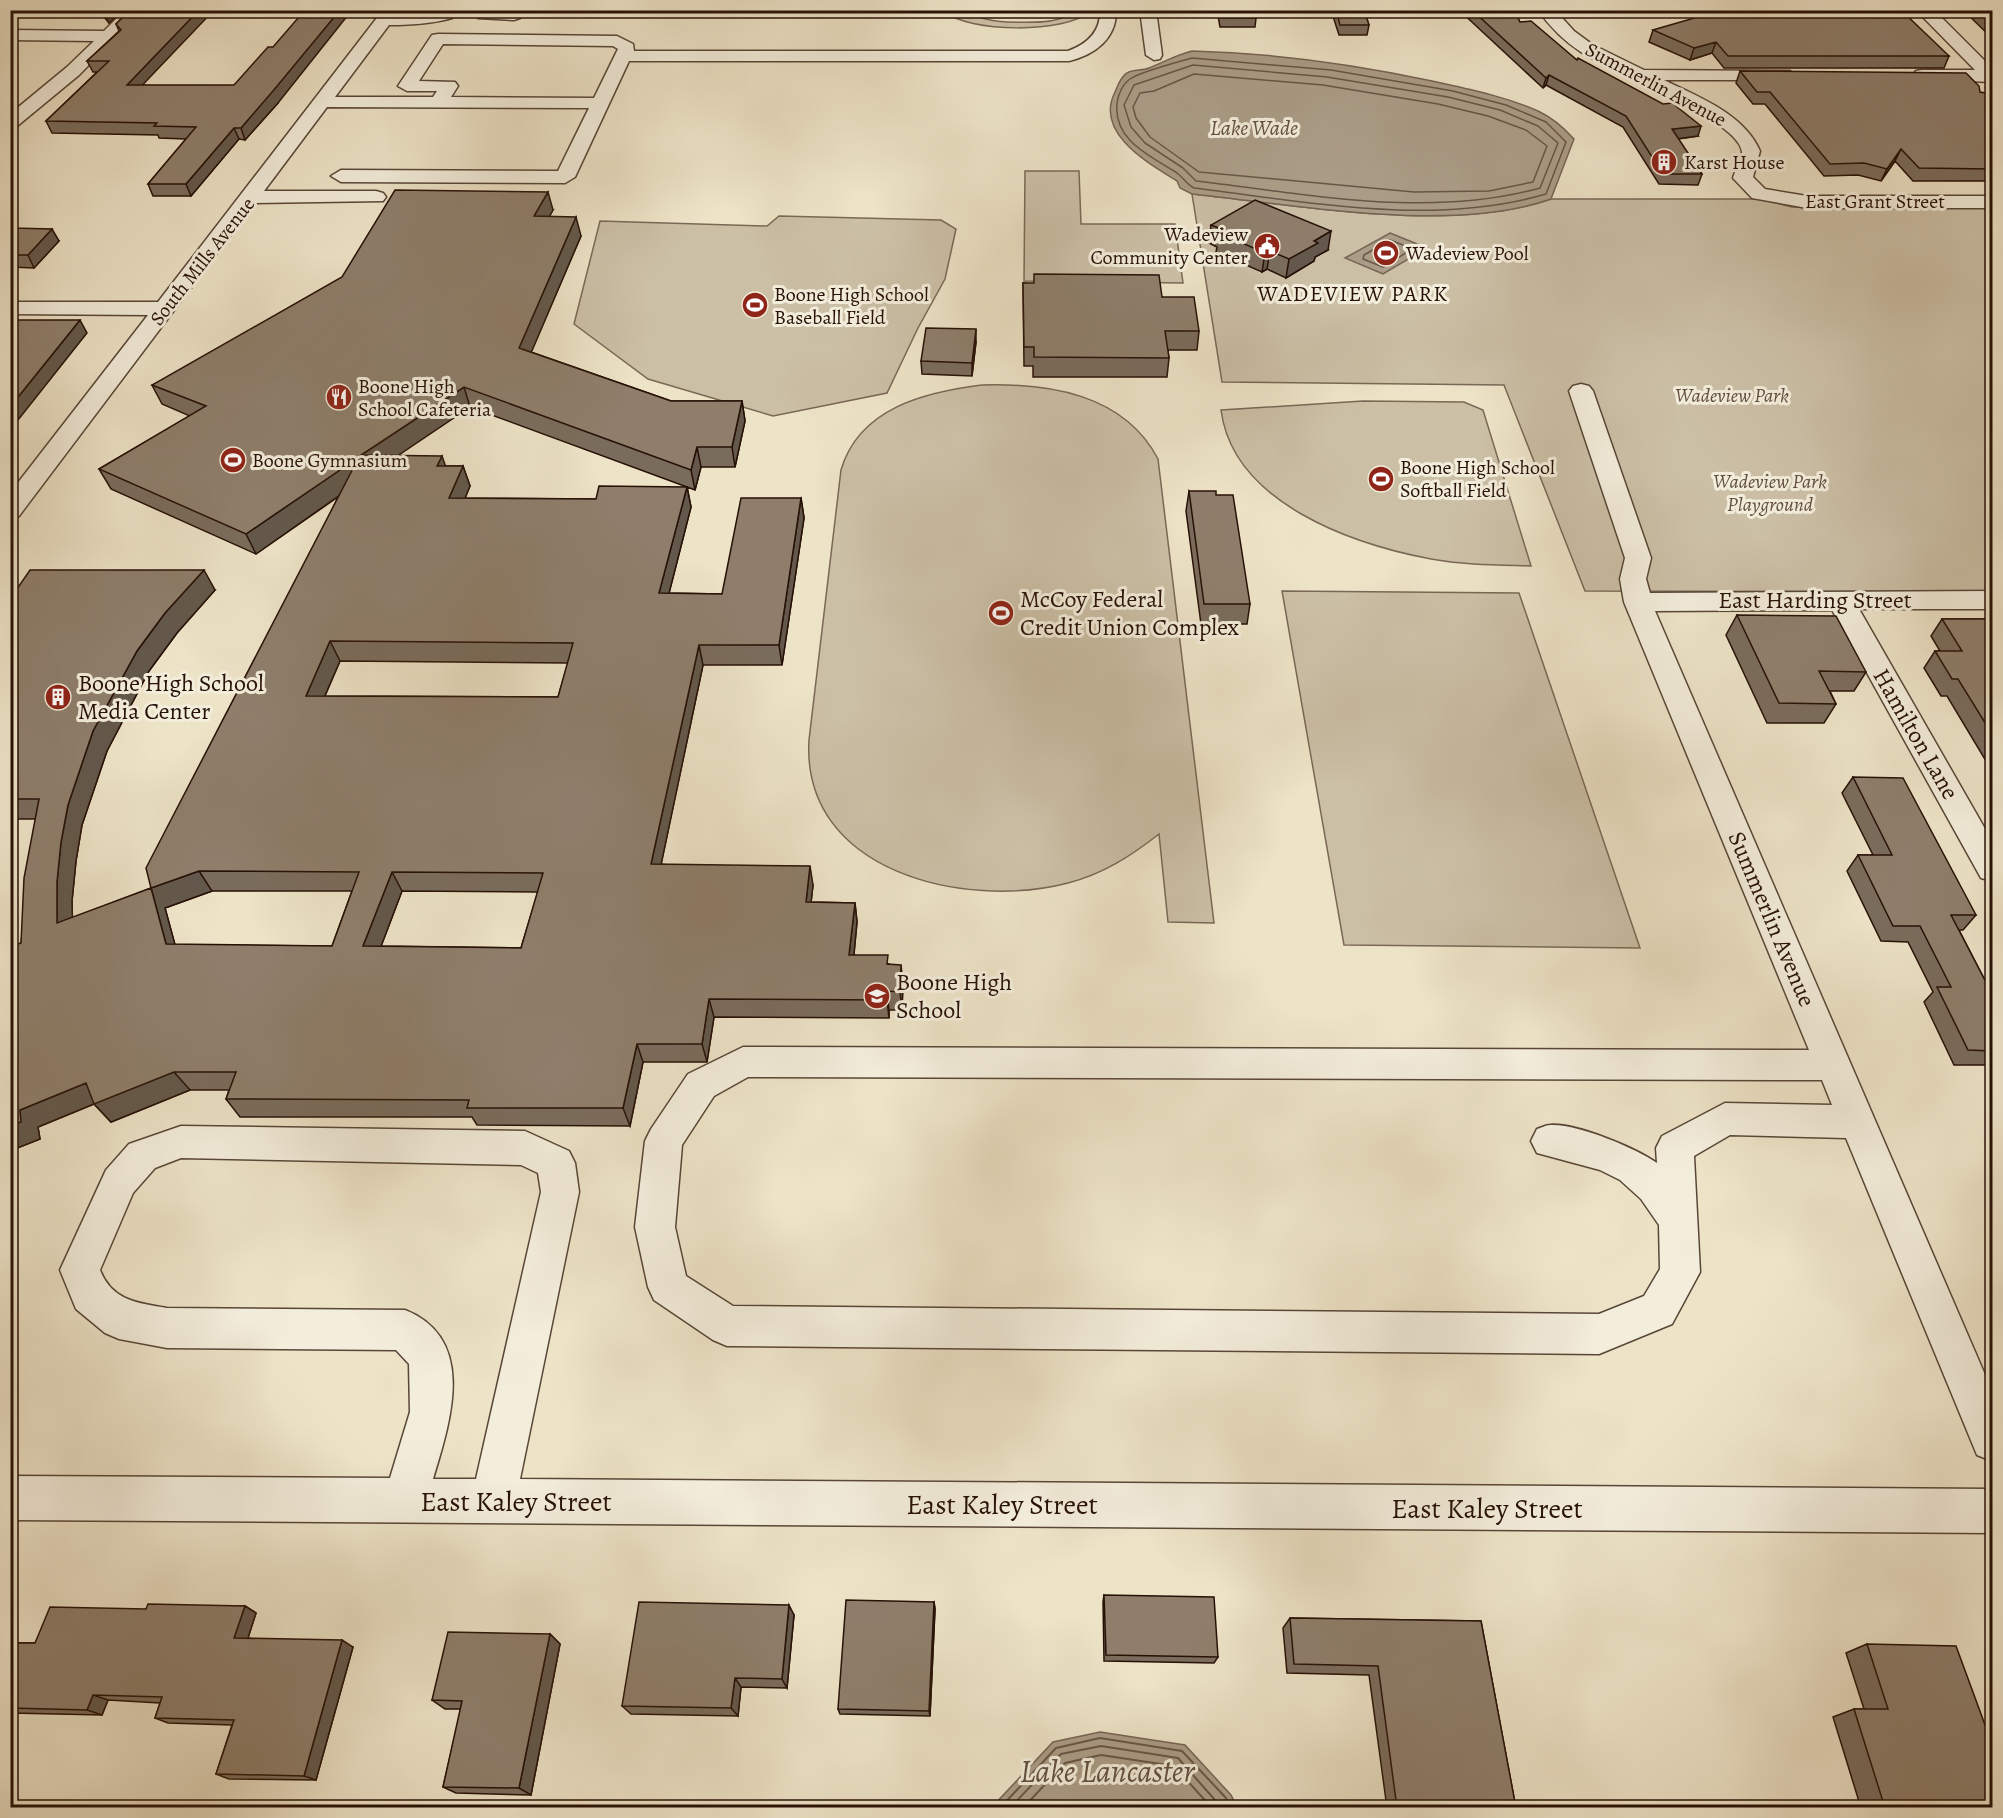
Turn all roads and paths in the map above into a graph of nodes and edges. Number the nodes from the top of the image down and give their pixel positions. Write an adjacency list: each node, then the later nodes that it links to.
1 (135, 10): 11 (street)
2 (449, 10): 9 (street)
3 (487, 10): 4 (street)
4 (517, 10)
5 (1108, 10): 13 (street)
6 (1148, 10): 12 (street)
7 (1546, 10): 14 (street, Summerlin Avenue)
8 (1924, 10): 17 (street)
9 (389, 15): 18 (street, South Mills Avenue)
10 (10, 35): 11 (street)
11 (109, 36): 21 (street)
12 (1154, 55)
13 (622, 56): 19 (street); 20 (street)
14 (1636, 75): 15 (street); 23 (street, Summerlin Avenue)
15 (1802, 75)
16 (1908, 75): 17 (street)
17 (1992, 76)
18 (324, 102): 19 (street); 24 (street, South Mills Avenue)
19 (439, 102): 20 (street)
20 (601, 103): 22 (street)
21 (10, 123)
22 (341, 176)
23 (1759, 194): 26 (street, East Grant Street)
24 (252, 197): 25 (street); 28 (street, South Mills Avenue)
25 (394, 197)
26 (1992, 202)
27 (10, 308): 28 (street)
28 (165, 309): 30 (street, South Mills Avenue)
29 (1581, 391): 33 (street, Summerlin Avenue)
30 (10, 511)
31 (1840, 600): 32 (street, East Harding Street); 33 (street, East Harding Street); 34 (street, Hamilton Lane)
32 (1992, 600)
33 (1638, 602): 35 (street, Summerlin Avenue)
34 (1992, 869)
35 (1834, 1065): 36 (street, Summerlin Avenue); 38 (street)
36 (1858, 1122): 38 (street); 39 (street, Summerlin Avenue)
37 (1550, 1141): 38 (street)
38 (1678, 1222)
39 (1992, 1440)
40 (10, 1498): 41 (street, East Kaley Street)
41 (405, 1501): 42 (street, East Kaley Street); 42 (street)
42 (493, 1501): 43 (street, East Kaley Street)
43 (1992, 1511)

